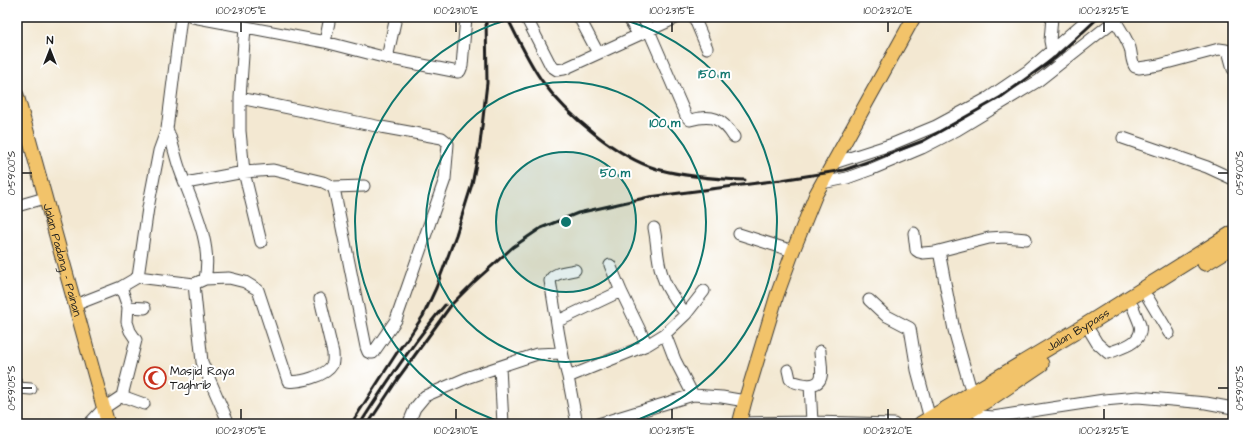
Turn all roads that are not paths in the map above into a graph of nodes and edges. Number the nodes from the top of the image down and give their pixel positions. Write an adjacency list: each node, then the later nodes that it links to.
1 (181, 17): 26 (street)
2 (193, 17): 16 (street)
3 (330, 17): 18 (street)
4 (396, 17): 22 (street)
5 (466, 17): 22 (street)
6 (526, 17): 21 (street)
7 (579, 17): 21 (street)
8 (628, 17): 17 (street)
9 (643, 17): 17 (street)
10 (678, 17): 17 (street)
11 (694, 17): 19 (street)
12 (914, 17): 29 (main road)
13 (1052, 17): 20 (street)
14 (1090, 17): 20 (street)
15 (1116, 18): 23 (street); 33 (street)
16 (245, 27): 18 (street); 25 (street)
17 (643, 32): 21 (street); 27 (street)
18 (325, 42): 22 (street)
19 (707, 48)
20 (1052, 51): 29 (street)
21 (598, 53)
22 (387, 58)
23 (1233, 69)
24 (17, 95): 36 (main road, Jalan Padang - Painan)
25 (240, 98): 30 (street); 35 (street)
26 (167, 129): 32 (street); 49 (street)
27 (734, 137)
28 (1123, 138): 31 (street)
29 (834, 163): 33 (main road)
30 (244, 172): 32 (street); 35 (street); 43 (street)
31 (1233, 179)
32 (186, 183): 50 (street)
33 (822, 183): 45 (main road)
34 (364, 186): 35 (street)
35 (332, 187)
36 (45, 198): 37 (street); 58 (main road, Jalan Padang - Painan)
37 (17, 206)
38 (654, 228): 62 (street)
39 (914, 233): 46 (street)
40 (1233, 233): 70 (highway, Jalan Bypass)
41 (739, 234): 45 (street)
42 (1026, 240): 46 (street)
43 (260, 242)
44 (1233, 246): 55 (highway, Jalan Bypass)
45 (792, 251): 80 (main road)
46 (938, 251): 77 (street)
47 (610, 265): 53 (street)
48 (575, 270): 63 (street)
49 (138, 277): 51 (street); 52 (street)
50 (205, 279): 51 (street); 56 (street)
51 (194, 284): 90 (street)
52 (121, 287): 58 (street); 59 (street)
53 (620, 291): 63 (street); 67 (street)
54 (704, 291): 62 (street)
55 (1148, 298): 60 (highway, Jalan Bypass); 65 (street)
56 (320, 299)
57 (869, 300): 86 (street)
58 (75, 305): 82 (main road, Jalan Padang - Painan)
59 (128, 307): 61 (street); 79 (street)
60 (1133, 307): 64 (highway, Jalan Bypass); 64 (street)
61 (145, 308)
62 (686, 314): 66 (street)
63 (558, 321): 69 (street)
64 (1091, 333): 70 (highway, Jalan Bypass)
65 (1169, 333)
66 (665, 334): 67 (street); 78 (street)
67 (647, 345): 73 (street)
68 (820, 351): 75 (street)
69 (561, 353): 71 (street); 73 (street)
70 (1032, 364): 77 (highway, Jalan Bypass); 84 (highway, Jalan Bypass)
71 (500, 367): 91 (street); 92 (street)
72 (788, 370): 75 (street)
73 (568, 377): 93 (street)
74 (17, 384): 76 (street)
75 (810, 385): 85 (street)
76 (31, 389)
77 (972, 394): 86 (highway, Jalan Bypass)
78 (692, 395): 80 (street); 94 (street)
79 (122, 396): 81 (street); 82 (street)
80 (745, 401): 87 (main road)
81 (144, 404)
82 (104, 408): 88 (street); 89 (main road, Jalan Padang - Painan)
83 (1233, 408): 84 (street)
84 (969, 415): 96 (highway, Jalan Bypass)
85 (812, 422): 87 (street); 95 (street)
86 (926, 422)
87 (740, 423)
88 (89, 424)
89 (108, 424)
90 (229, 424)
91 (411, 424)
92 (503, 424)
93 (578, 424)
94 (598, 424)
95 (894, 424)
96 (947, 424)

